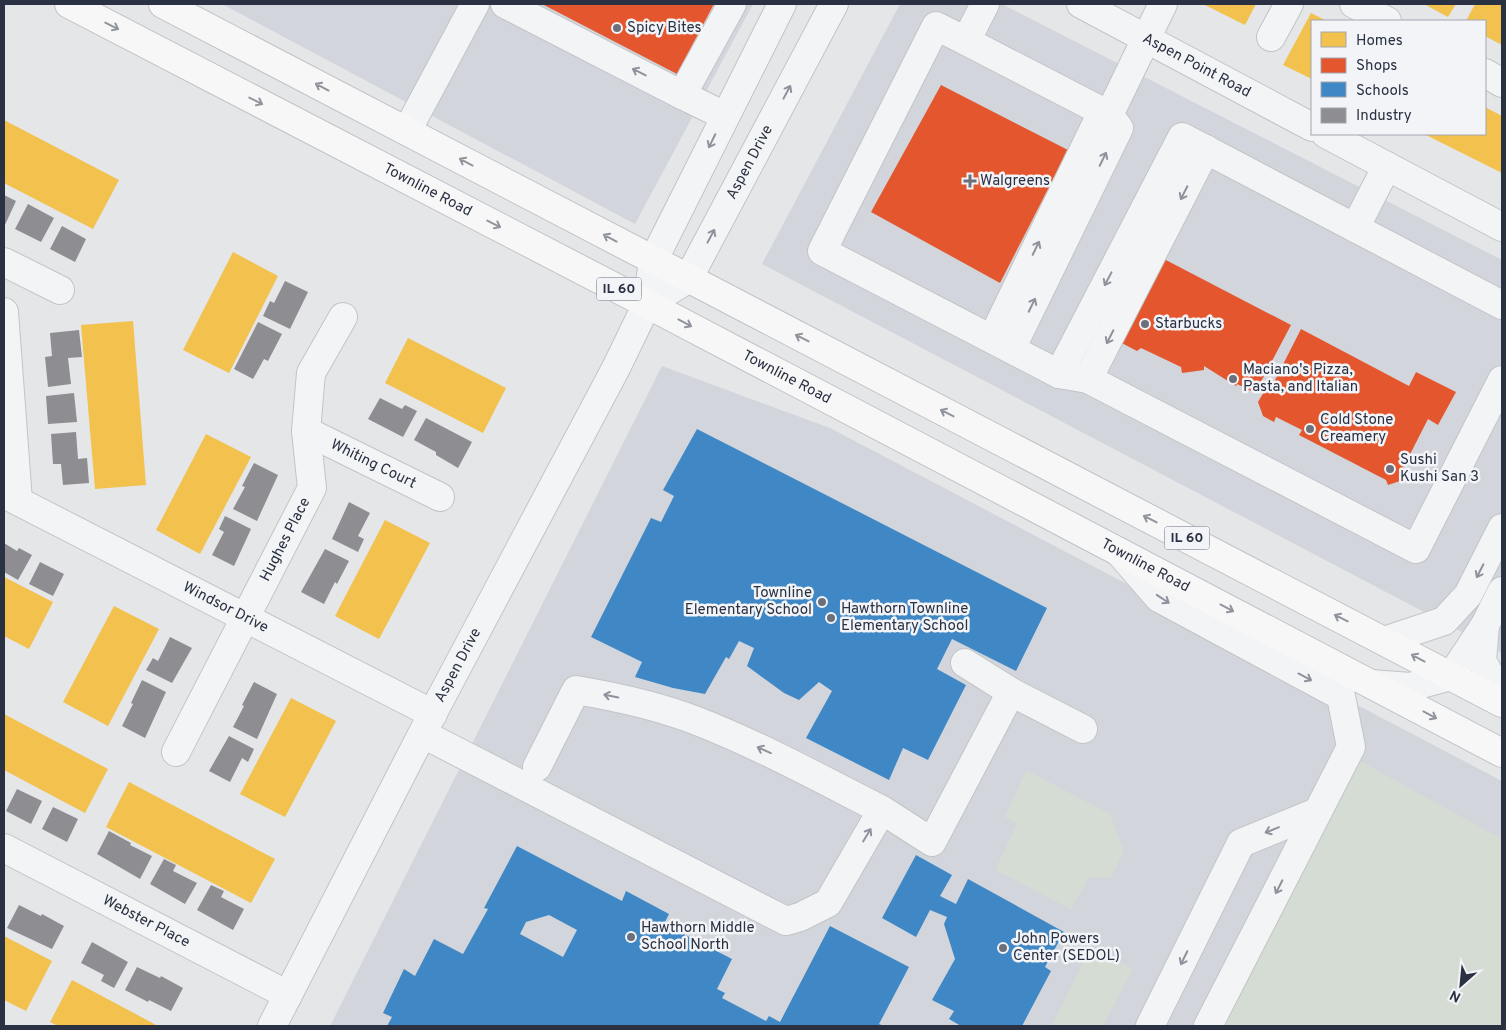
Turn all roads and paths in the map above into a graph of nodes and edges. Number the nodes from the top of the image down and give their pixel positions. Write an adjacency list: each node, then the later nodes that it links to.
1 (69, 4): 33 (main road, Townline Road / IL 60, one-way to 33)
2 (163, 4): 23 (main road, IL 60, one-way to 2)
3 (474, 4): 23 (street)
4 (505, 4): 19 (street, one-way to 4)
5 (732, 4): 19 (street)
6 (782, 4): 21 (street, Aspen Drive)
7 (834, 4): 31 (street, Aspen Drive, one-way to 7)
8 (985, 4): 16 (street)
9 (1081, 4): 15 (street, Aspen Point Road)
10 (1163, 4): 15 (street)
11 (1289, 4): 14 (street)
12 (1354, 4): 13 (street)
13 (1385, 20)
14 (1271, 37)
15 (1145, 39): 20 (street); 22 (street, Aspen Point Road)
16 (966, 41): 20 (street); 37 (street)
17 (1486, 74): 18 (street)
18 (1502, 83)
19 (682, 95): 21 (street)
20 (1105, 113): 37 (street, one-way to 20)
21 (724, 116): 29 (street, Aspen Drive, one-way to 29)
22 (1311, 126)
23 (407, 131): 29 (main road, IL 60, one-way to 23)
24 (1328, 135): 26 (street)
25 (1206, 150): 27 (street); 38 (street, one-way to 38); 39 (street, one-way to 39)
26 (1387, 166): 27 (street); 28 (street)
27 (1355, 228): 34 (street)
28 (1502, 228)
29 (653, 261): 31 (main road, IL 60); 33 (street, Aspen Drive)
30 (4, 262): 32 (street)
31 (688, 279): 33 (street); 49 (main road, IL 60, one-way to 31)
32 (60, 290)
33 (647, 304): 45 (main road, Townline Road / IL 60, one-way to 45); 56 (street, Aspen Drive)
34 (1502, 305)
35 (4, 312): 43 (street, Windsor Drive)
36 (343, 317): 41 (street, Hughes Place)
37 (1001, 344): 38 (street)
38 (1058, 374): 39 (street)
39 (1088, 379): 40 (street)
40 (1502, 380)
41 (306, 431): 42 (street, Whiting Court); 47 (street, Hughes Place)
42 (440, 497)
43 (11, 498): 47 (street, Windsor Drive)
44 (1502, 528): 49 (street, one-way to 49)
45 (1118, 551): 52 (main road, Townline Road / IL 60, one-way to 52); 62 (street, one-way to 62)
46 (1502, 591): 48 (street)
47 (246, 619): 56 (street, Windsor Drive); 58 (street, Hughes Place)
48 (1485, 624): 51 (street); 54 (street)
49 (1384, 641): 51 (main road, IL 60, one-way to 49)
50 (965, 663): 53 (street)
51 (1451, 676): 52 (street); 55 (main road, IL 60)
52 (1371, 684): 59 (main road, Townline Road / IL 60, one-way to 59)
53 (1012, 692): 57 (street); 61 (street)
54 (1502, 696)
55 (1502, 703)
56 (428, 724): 61 (street, Windsor Drive, one-way to 61); 64 (street, Aspen Drive)
57 (1083, 729)
58 (176, 752)
59 (1502, 753)
60 (536, 767): 61 (street, one-way to 60)
61 (882, 810)
62 (1317, 812): 66 (street, one-way to 66); 67 (street, one-way to 67)
63 (4, 848): 64 (street, Webster Place)
64 (288, 995): 65 (street, Aspen Drive)
65 (272, 1026)
66 (1150, 1026)
67 (1208, 1026)

